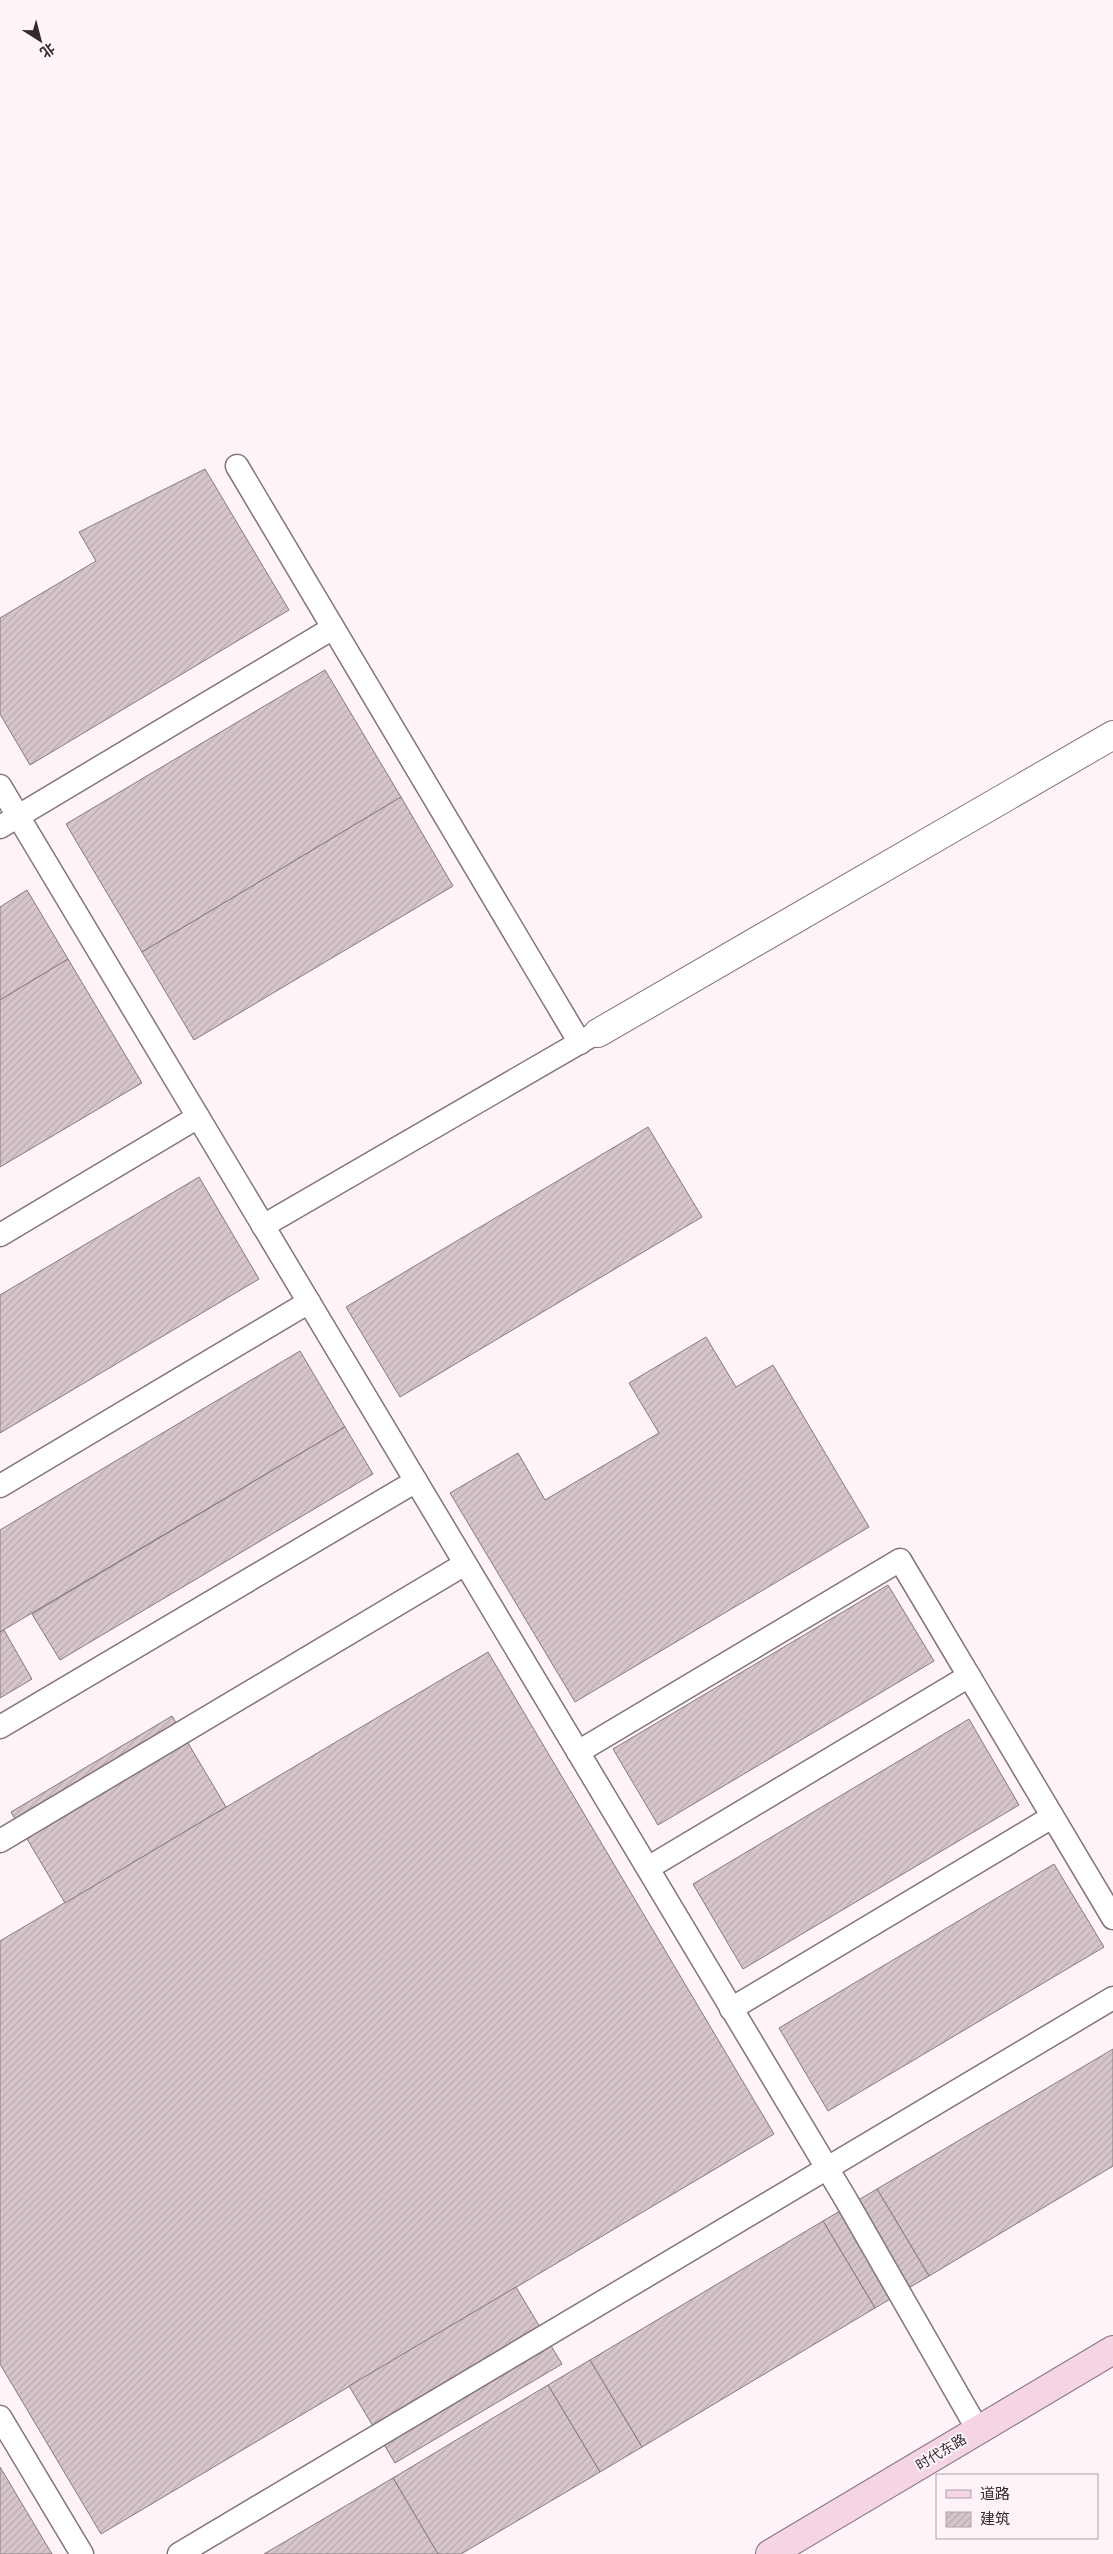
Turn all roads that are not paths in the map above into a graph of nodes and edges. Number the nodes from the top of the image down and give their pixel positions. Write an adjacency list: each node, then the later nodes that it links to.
1 (237, 466): 2 (lane)
2 (333, 628): 5 (lane); 6 (lane)
3 (1113, 735): 6 (street)
4 (0, 786): 5 (lane)
5 (9, 821): 7 (lane)
6 (589, 1038): 8 (lane)
7 (198, 1116): 8 (lane); 9 (lane)
8 (263, 1226): 10 (lane)
9 (0, 1234)
10 (309, 1302): 11 (lane); 12 (lane)
11 (416, 1480): 13 (lane); 15 (lane)
12 (0, 1486)
13 (465, 1564): 16 (lane); 18 (lane)
14 (969, 1676): 16 (lane); 17 (lane); 19 (lane)
15 (0, 1727)
16 (578, 1752): 19 (lane)
17 (1052, 1817): 20 (lane); 22 (lane)
18 (0, 1841)
19 (648, 1868): 22 (lane)
20 (1113, 1918)
21 (1113, 1998): 23 (lane)
22 (731, 2009): 23 (lane)
23 (827, 2168): 26 (lane); 28 (lane)
24 (1113, 2350): 26 (street, 时代东路)
25 (0, 2416): 27 (lane)
26 (978, 2430): 29 (street, 时代东路)
27 (82, 2554)
28 (179, 2554)
29 (770, 2554)

